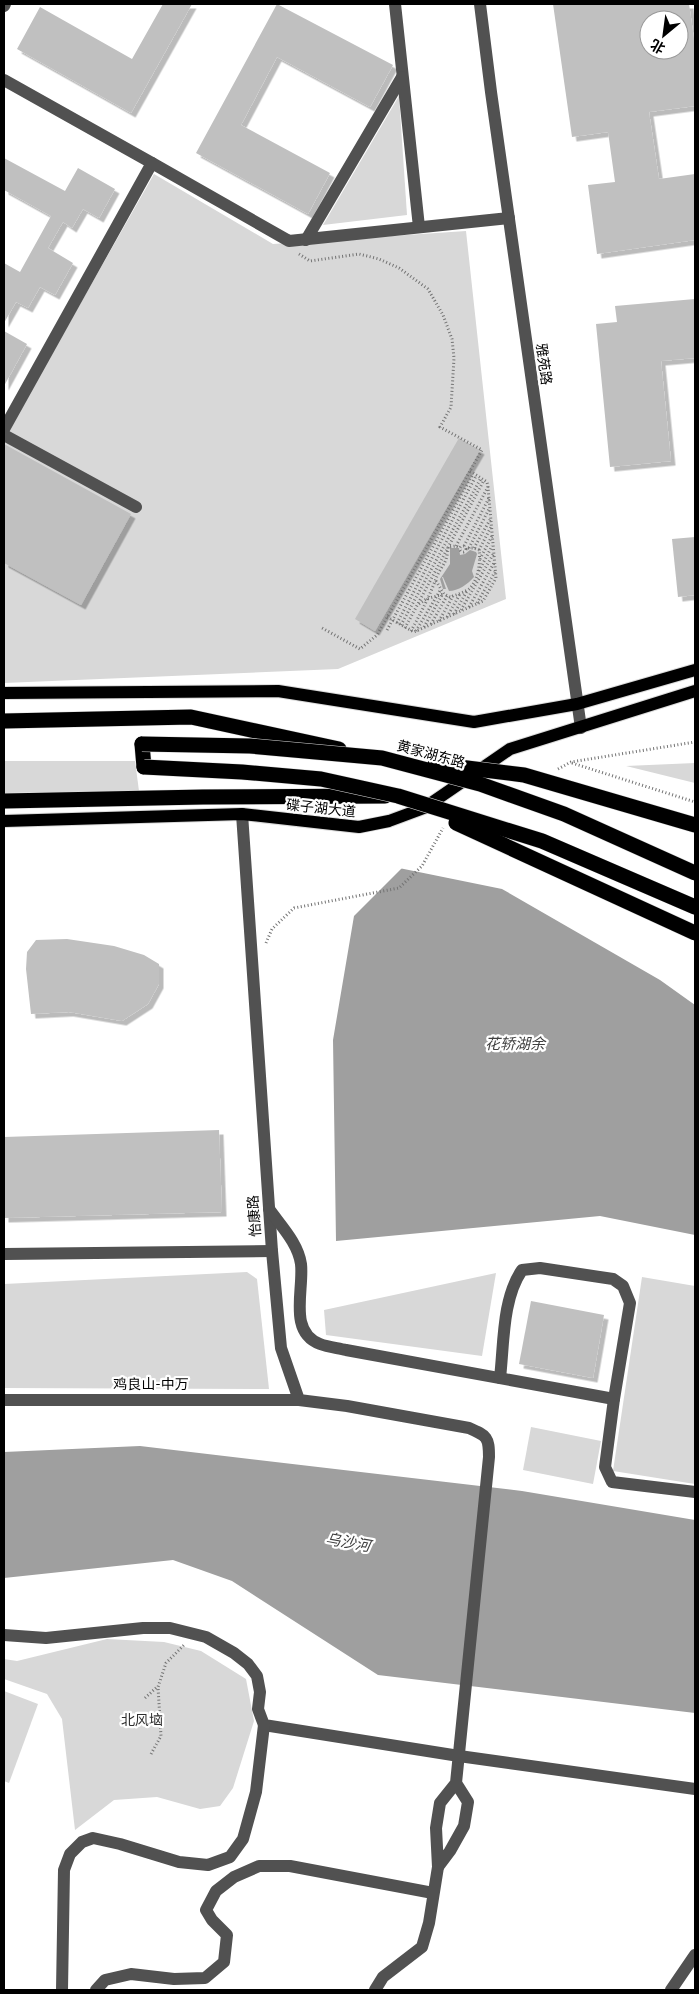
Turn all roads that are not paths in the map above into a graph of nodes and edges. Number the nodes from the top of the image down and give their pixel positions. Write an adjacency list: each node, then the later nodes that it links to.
1 (395, 4): 3 (street)
2 (480, 4): 6 (street, 雅苑路)
3 (402, 77): 7 (street); 8 (street)
4 (4, 80): 5 (street)
5 (152, 163): 8 (street); 9 (street)
6 (509, 218): 7 (street); 15 (street, 雅苑路)
7 (419, 227): 8 (street)
8 (306, 240)
9 (4, 429)
10 (4, 435): 11 (street)
11 (136, 508)
12 (695, 670): 15 (main road)
13 (695, 692): 17 (main road, 碟子湖大道)
14 (4, 693): 15 (main road)
15 (577, 704): 17 (street, 雅苑路)
16 (4, 721): 18 (highway, bridge)
17 (581, 728): 21 (main road, 碟子湖大道)
18 (382, 758): 19 (highway, 黄家湖东路, bridge); 23 (highway, bridge); 24 (highway, 黄家湖东路, bridge)
19 (398, 796): 20 (highway, bridge); 25 (highway, bridge); 26 (highway, bridge)
20 (4, 801)
21 (242, 814): 22 (main road, 碟子湖大道); 27 (street, 怡康路)
22 (4, 821)
23 (695, 825)
24 (695, 873)
25 (695, 907)
26 (695, 933)
27 (269, 1209): 28 (street, 怡康路); 30 (street)
28 (272, 1251): 29 (street); 33 (street, 怡康路)
29 (4, 1254)
30 (500, 1378): 31 (street); 31 (street)
31 (614, 1399): 34 (street)
32 (4, 1400): 33 (street, 鸡良山-中万)
33 (299, 1400): 37 (street)
34 (695, 1492)
35 (4, 1635): 36 (street)
36 (264, 1725): 37 (street); 43 (street)
37 (459, 1756): 38 (street); 39 (street)
38 (456, 1783): 40 (street); 40 (street)
39 (695, 1789)
40 (438, 1868): 41 (street)
41 (433, 1893): 44 (street); 45 (street)
42 (695, 1954): 46 (street)
43 (62, 1990)
44 (96, 1990)
45 (375, 1990)
46 (671, 1990)

